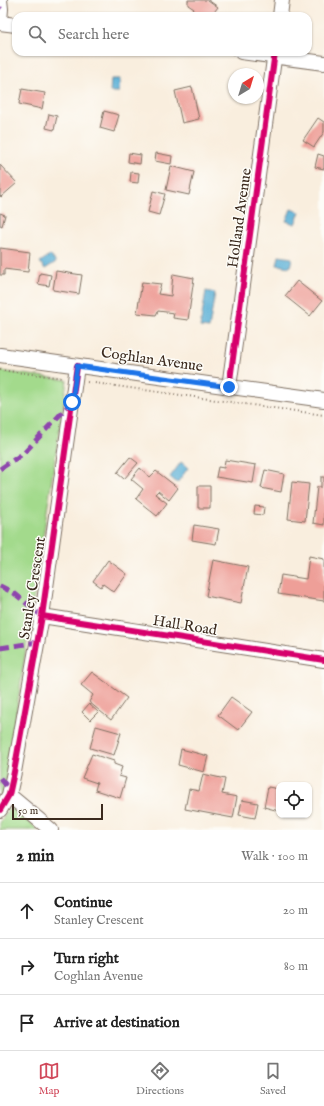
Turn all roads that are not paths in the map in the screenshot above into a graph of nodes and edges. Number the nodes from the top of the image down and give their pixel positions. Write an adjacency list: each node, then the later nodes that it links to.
1 (0, 0): 4 (street)
2 (282, 0): 3 (street)
3 (280, 12)
4 (0, 22): 5 (street)
5 (12, 24)
6 (274, 56): 11 (street, Holland Avenue)
7 (284, 56): 8 (street)
8 (324, 64)
9 (0, 355): 10 (street, Coghlan Avenue)
10 (77, 366): 11 (street, Coghlan Avenue); 13 (street, Stanley Crescent)
11 (229, 387): 12 (street, Coghlan Avenue)
12 (324, 400)
13 (42, 616): 14 (street, Hall Road); 15 (street, Stanley Crescent)
14 (324, 660)
15 (9, 796): 16 (street, Stanley Crescent); 17 (street)
16 (0, 810)
17 (51, 830)

